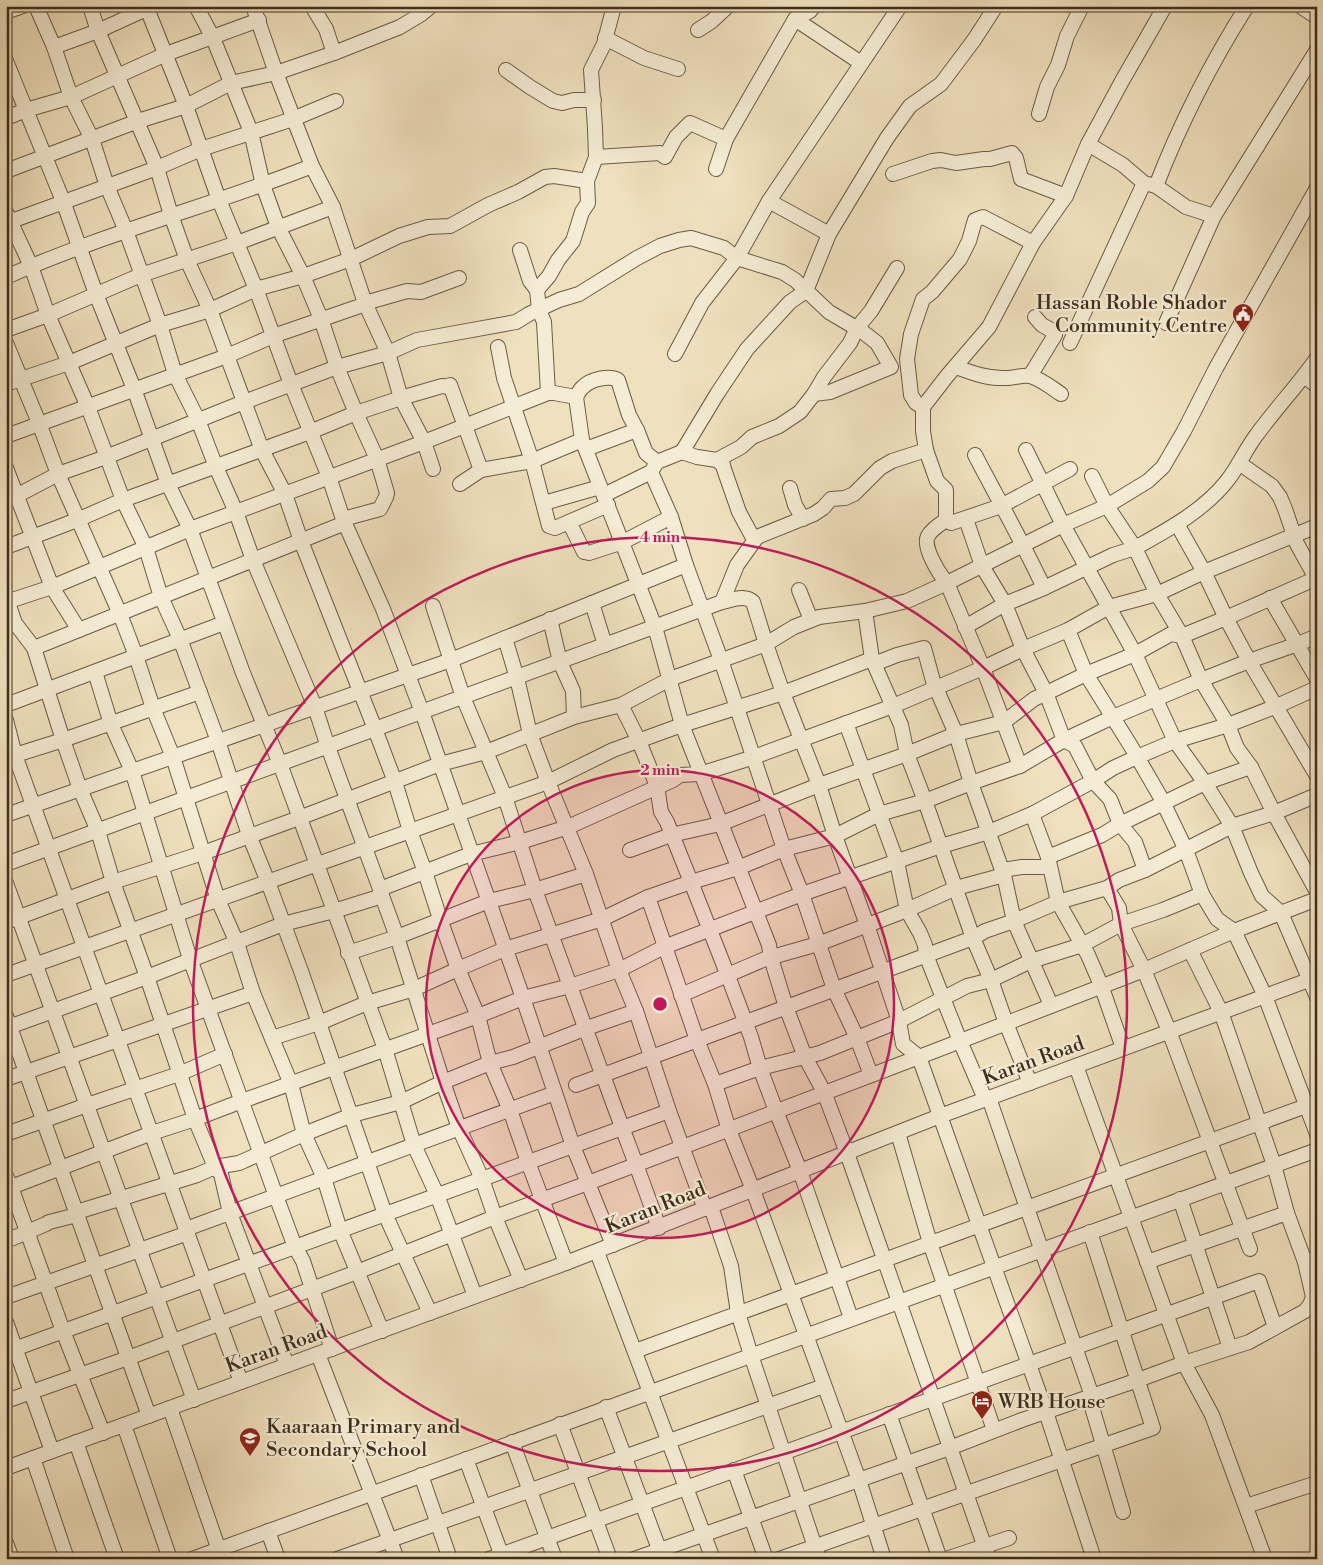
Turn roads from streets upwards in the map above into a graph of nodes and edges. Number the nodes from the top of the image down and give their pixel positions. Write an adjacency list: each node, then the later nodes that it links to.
1 (23, 6): 18 (street)
2 (36, 6): 26 (street)
3 (90, 6): 23 (street)
4 (196, 6): 24 (street)
5 (253, 6): 21 (street)
6 (312, 6): 28 (street)
7 (431, 6): 28 (street)
8 (614, 6): 25 (street)
9 (900, 6): 30 (street)
10 (996, 6): 73 (street)
11 (1082, 6): 42 (street)
12 (1165, 6): 49 (street)
13 (1247, 6): 59 (street)
14 (1300, 6): 19 (street)
15 (149, 7): 23 (street); 29 (street)
16 (809, 8): 20 (street)
17 (720, 9): 22 (street)
18 (6, 12)
19 (1317, 17)
20 (795, 19): 30 (street); 48 (street)
21 (258, 20): 24 (street); 34 (street)
22 (698, 30)
23 (98, 31): 26 (street); 35 (street)
24 (213, 38): 29 (street); 36 (street)
25 (605, 38): 33 (street); 38 (street)
26 (54, 47): 37 (street)
27 (1317, 50): 69 (street)
28 (334, 53): 34 (street)
29 (166, 54): 35 (street); 40 (street)
30 (861, 63): 65 (street)
31 (7, 65): 41 (street)
32 (506, 70): 38 (street)
33 (678, 70)
34 (276, 73): 36 (street); 44 (street)
35 (118, 76): 37 (street); 45 (street)
36 (231, 82): 40 (street); 46 (street)
37 (72, 97): 41 (street); 47 (street)
38 (594, 100): 52 (street)
39 (336, 101): 44 (street)
40 (186, 106): 45 (street); 50 (street)
41 (26, 110): 43 (street); 51 (street)
42 (1039, 114)
43 (6, 118)
44 (293, 119): 46 (street); 53 (street)
45 (138, 121): 47 (street); 54 (street)
46 (251, 132): 50 (street); 61 (street)
47 (92, 138): 51 (street); 60 (street)
48 (726, 138): 52 (street); 55 (street)
49 (1088, 144): 59 (street); 63 (street)
50 (201, 149): 54 (street); 64 (street)
51 (45, 156): 56 (street); 66 (street)
52 (596, 157): 58 (street)
53 (312, 166): 61 (street); 67 (street)
54 (156, 168): 60 (street); 68 (street)
55 (716, 169)
56 (6, 171)
57 (893, 174): 63 (street)
58 (587, 181): 79 (street); 88 (street)
59 (1150, 185): 69 (street); 104 (street)
60 (107, 186): 66 (street); 72 (street)
61 (263, 186): 64 (street); 71 (street)
62 (1317, 188): 169 (street)
63 (1066, 196): 75 (street)
64 (219, 200): 68 (street); 74 (street)
65 (770, 201): 73 (street); 78 (street)
66 (63, 202): 70 (street); 76 (street)
67 (333, 207): 71 (street); 79 (street)
68 (171, 215): 72 (street); 80 (street)
69 (1214, 216): 97 (street)
70 (8, 219): 81 (street)
71 (278, 227): 74 (street); 84 (street)
72 (126, 231): 76 (street); 83 (street)
73 (829, 234): 89 (street)
74 (237, 243): 80 (street); 87 (street)
75 (1034, 243): 112 (street); 129 (street)
76 (80, 248): 81 (street); 90 (street)
77 (520, 250): 88 (street)
78 (738, 258): 89 (street); 93 (street); 107 (street)
79 (351, 259): 84 (street); 91 (street)
80 (187, 260): 83 (street); 92 (street)
81 (31, 266): 85 (street); 94 (street)
82 (897, 268): 99 (street)
83 (141, 275): 90 (street); 98 (street)
84 (303, 276): 87 (street); 96 (street)
85 (6, 277)
86 (459, 278): 91 (street)
87 (256, 289): 92 (street); 101 (street)
88 (537, 290): 93 (street)
89 (806, 291): 99 (street); 143 (street)
90 (96, 294): 94 (street); 102 (street)
91 (366, 304): 96 (street); 106 (street)
92 (210, 310): 98 (street); 108 (street)
93 (539, 310): 106 (street); 121 (street)
94 (48, 315): 100 (street); 110 (street)
95 (1035, 317): 114 (street)
96 (321, 319): 101 (street); 111 (street)
97 (1166, 322)
98 (160, 325): 102 (street); 113 (street)
99 (857, 328): 122 (street); 122 (street)
100 (6, 330)
101 (274, 336): 108 (street); 118 (street)
102 (116, 342): 110 (street); 120 (street)
103 (6, 343): 116 (street)
104 (1070, 343)
105 (498, 347): 127 (street)
106 (388, 353): 111 (street); 125 (street)
107 (675, 354)
108 (227, 356): 113 (street); 126 (street)
109 (1317, 358): 115 (street)
110 (69, 363): 116 (street); 128 (street)
111 (337, 367): 118 (street); 130 (street)
112 (956, 367): 114 (street); 129 (street)
113 (175, 374): 120 (street); 131 (street)
114 (1030, 376): 123 (street)
115 (1304, 376): 119 (street); 149 (street)
116 (22, 378): 117 (street); 132 (street)
117 (6, 384)
118 (291, 384): 126 (street); 135 (street)
119 (1317, 386)
120 (134, 389): 128 (street); 137 (street)
121 (548, 393): 124 (street); 127 (street)
122 (814, 394): 147 (street)
123 (1061, 394)
124 (576, 397): 134 (street); 139 (street)
125 (401, 398): 130 (street); 133 (street); 138 (street)
126 (244, 402): 131 (street); 140 (street)
127 (513, 406): 133 (street); 148 (street)
128 (88, 407): 132 (street); 145 (street)
129 (923, 407): 141 (street)
130 (356, 413): 135 (street); 146 (street)
131 (198, 420): 137 (street); 150 (street)
132 (39, 423): 136 (street); 156 (street)
133 (465, 426): 138 (street); 155 (street)
134 (637, 430): 139 (street); 151 (street)
135 (310, 432): 140 (street); 158 (street)
136 (6, 436)
137 (152, 438): 145 (street); 160 (street)
138 (424, 442): 146 (street); 153 (street)
139 (584, 445): 148 (street); 164 (street)
140 (262, 450): 150 (street); 163 (street)
141 (926, 450): 172 (street); 175 (street)
142 (1026, 450): 159 (street)
143 (682, 452): 147 (street); 151 (street)
144 (975, 454): 168 (street)
145 (106, 457): 156 (street); 166 (street)
146 (377, 459): 158 (street); 176 (street)
147 (717, 460): 184 (street)
148 (532, 461): 155 (street); 167 (street)
149 (1239, 463): 178 (street); 182 (street)
150 (216, 467): 160 (street); 170 (street)
151 (654, 467): 164 (street); 171 (street)
152 (6, 468): 165 (street)
153 (433, 469)
154 (1070, 469): 159 (street)
155 (481, 470): 161 (street)
156 (58, 474): 165 (street); 174 (street)
157 (1092, 476): 169 (street)
158 (329, 477): 163 (street); 176 (street)
159 (1044, 483): 168 (street); 179 (street)
160 (168, 484): 166 (street); 181 (street)
161 (460, 484)
162 (790, 488): 172 (street)
163 (285, 494): 170 (street); 185 (street)
164 (604, 495): 167 (street); 177 (street); 186 (street)
165 (11, 497): 183 (street)
166 (123, 500): 174 (street); 189 (street)
167 (544, 503): 177 (street)
168 (1001, 506): 173 (street); 187 (street)
169 (1107, 506): 179 (street); 190 (street)
170 (236, 512): 181 (street); 191 (street)
171 (671, 517): 186 (street); 192 (street)
172 (803, 519): 184 (street)
173 (966, 519): 175 (street); 193 (street)
174 (77, 520): 183 (street); 195 (street)
175 (946, 520): 200 (street)
176 (344, 521): 185 (street); 243 (street)
177 (569, 522): 186 (street)
178 (1177, 524): 190 (street); 196 (street)
179 (1064, 525): 187 (street); 194 (street)
180 (1317, 526): 182 (street)
181 (190, 529): 189 (street); 197 (street)
182 (1294, 536): 196 (street); 198 (street)
183 (32, 537): 188 (street); 201 (street)
184 (757, 538): 208 (street)
185 (301, 541): 191 (street); 252 (street)
186 (623, 542): 199 (street)
187 (1024, 545): 193 (street); 202 (street)
188 (6, 547)
189 (146, 548): 195 (street); 205 (street)
190 (1135, 548): 194 (street); 204 (street)
191 (253, 560): 197 (street); 261 (street)
192 (686, 565): 199 (street); 213 (street)
193 (982, 566): 200 (street); 210 (street)
194 (1088, 567): 202 (street); 212 (street)
195 (100, 568): 201 (street); 215 (street)
196 (1204, 572): 204 (street); 216 (street)
197 (208, 578): 205 (street); 219 (street)
198 (1316, 579): 206 (street)
199 (638, 584): 209 (street); 220 (street)
200 (947, 584): 214 (street); 221 (street)
201 (52, 587): 207 (street); 222 (street)
202 (1044, 588): 210 (street)
203 (799, 590): 218 (street)
204 (1156, 594): 212 (street); 224 (street)
205 (161, 597): 215 (street); 227 (street)
206 (1270, 598): 216 (street); 229 (street)
207 (7, 600): 231 (street)
208 (722, 602): 213 (street); 228 (street)
209 (592, 603): 217 (street); 230 (street)
210 (1005, 604): 221 (street); 232 (street)
211 (433, 606): 235 (street)
212 (1109, 607): 223 (street); 233 (street)
213 (703, 610): 220 (street); 236 (street)
214 (865, 611): 218 (street); 239 (street)
215 (120, 614): 222 (street); 234 (street)
216 (1226, 618): 224 (street); 237 (street)
217 (550, 620): 226 (street); 238 (street)
218 (811, 620): 228 (street)
219 (224, 623): 227 (street); 271 (street)
220 (655, 627): 230 (street); 245 (street)
221 (965, 627): 240 (street)
222 (79, 630): 231 (street)
223 (1068, 630): 232 (street); 242 (street)
224 (1182, 636): 233 (street); 247 (street)
225 (1317, 636): 229 (street)
226 (505, 638): 235 (street); 244 (street)
227 (180, 640): 234 (street); 251 (street)
228 (766, 644): 236 (street); 253 (street)
229 (1298, 644): 237 (street); 246 (street)
230 (605, 645): 238 (street)
231 (34, 648): 250 (street)
232 (1023, 649): 240 (street); 254 (street)
233 (1135, 654): 242 (street); 256 (street)
234 (136, 656): 241 (street); 262 (street)
235 (451, 660): 243 (street); 255 (street)
236 (721, 660): 245 (street); 263 (street)
237 (1249, 661): 247 (street); 260 (street)
238 (560, 662): 244 (street); 265 (street)
239 (873, 662): 248 (street); 253 (street); 259 (street)
240 (983, 668): 248 (street); 268 (street)
241 (95, 672): 250 (street); 270 (street)
242 (1086, 674): 254 (street); 266 (street)
243 (408, 675): 252 (street); 264 (street)
244 (517, 678): 255 (street); 275 (street)
245 (670, 678): 258 (street); 273 (street)
246 (1317, 679)
247 (1201, 680): 256 (street); 272 (street)
248 (937, 688): 259 (street); 276 (street)
249 (1317, 688): 260 (street)
250 (47, 690): 257 (street); 278 (street)
251 (200, 692): 262 (street); 280 (street)
252 (360, 692): 261 (street); 274 (street)
253 (783, 693): 263 (street); 277 (street)
254 (1046, 693): 268 (street); 279 (street)
255 (463, 697): 264 (street); 284 (street)
256 (1156, 698): 266 (street); 282 (street)
257 (6, 705)
258 (621, 705): 265 (street); 281 (street)
259 (892, 706): 269 (street); 285 (street)
260 (1277, 706): 272 (street); 297 (street)
261 (315, 707): 271 (street); 283 (street)
262 (154, 708): 270 (street); 287 (street)
263 (737, 708): 273 (street); 288 (street)
264 (422, 712): 274 (street); 291 (street)
265 (574, 717): 275 (street)
266 (1113, 717): 279 (street); 289 (street)
267 (6, 720): 286 (street)
268 (1004, 722): 276 (street); 292 (street)
269 (846, 723): 277 (street); 294 (street)
270 (111, 724): 278 (street); 295 (street)
271 (264, 725): 280 (street); 290 (street)
272 (1228, 725): 282 (street); 293 (street)
273 (682, 726): 281 (street); 296 (street)
274 (375, 729): 283 (street); 300 (street)
275 (530, 734): 284 (street); 301 (street)
276 (956, 734): 285 (street); 302 (street)
277 (801, 738): 288 (street); 304 (street)
278 (63, 740): 286 (street); 306 (street)
279 (1064, 740): 292 (street); 298 (street)
280 (218, 741): 287 (street); 299 (street)
281 (639, 741): 301 (street); 305 (street)
282 (1175, 742): 289 (street); 303 (street)
283 (328, 747): 290 (street); 310 (street)
284 (486, 752): 291 (street); 308 (street)
285 (907, 754): 294 (street); 311 (street)
286 (11, 756): 314 (street)
287 (173, 757): 295 (street); 309 (street)
288 (754, 757): 296 (street); 312 (street)
289 (1136, 757): 298 (street); 313 (street)
290 (280, 764): 299 (street); 321 (street)
291 (440, 764): 300 (street); 317 (street)
292 (1020, 766): 302 (street)
293 (1251, 767): 303 (street); 316 (street)
294 (862, 769): 304 (street); 318 (street)
295 (132, 771): 306 (street); 315 (street)
296 (700, 774): 305 (street); 322 (street)
297 (1317, 776)
298 (1093, 781): 319 (street); 323 (street)
299 (232, 782): 309 (street); 330 (street)
300 (395, 782): 310 (street); 327 (street)
301 (548, 782): 308 (street); 325 (street)
302 (971, 783): 311 (street); 328 (street)
303 (1205, 783): 313 (street); 324 (street)
304 (820, 785): 312 (street); 331 (street)
305 (657, 786): 325 (street); 329 (street)
306 (80, 789): 314 (street); 326 (street)
307 (1317, 795): 316 (street)
308 (505, 797): 317 (street); 332 (street)
309 (186, 798): 315 (street); 339 (street)
310 (348, 800): 321 (street); 334 (street)
311 (925, 801): 318 (street); 333 (street)
312 (769, 804): 322 (street); 336 (street)
313 (1162, 804): 323 (street); 338 (street)
314 (34, 806): 320 (street); 335 (street)
315 (145, 813): 326 (street); 344 (street)
316 (1274, 813): 324 (street); 359 (street)
317 (457, 814): 327 (street); 340 (street)
318 (879, 814): 331 (street); 341 (street)
319 (1032, 814): 328 (street); 342 (street)
320 (6, 815)
321 (299, 818): 330 (street); 345 (street)
322 (720, 824): 329 (street); 346 (street)
323 (1120, 824): 342 (street); 347 (street)
324 (1232, 826): 338 (street); 372 (street)
325 (568, 827): 332 (street); 350 (street)
326 (98, 831): 335 (street); 352 (street)
327 (410, 831): 334 (street); 348 (street)
328 (989, 832): 333 (street); 349 (street)
329 (671, 834): 337 (street); 354 (street)
330 (249, 835): 339 (street); 353 (street)
331 (835, 836): 336 (street); 351 (street)
332 (520, 842): 340 (street); 358 (street)
333 (941, 846): 341 (street); 356 (street)
334 (366, 847): 345 (street); 360 (street)
335 (49, 849): 343 (street); 364 (street)
336 (784, 849): 346 (street); 361 (street)
337 (630, 850)
338 (1186, 850): 347 (street); 362 (street)
339 (203, 853): 344 (street); 366 (street)
340 (471, 854): 348 (street); 367 (street)
341 (897, 862): 351 (street); 369 (street)
342 (1049, 862): 349 (street); 368 (street)
343 (6, 864)
344 (162, 865): 352 (street); 373 (street)
345 (317, 865): 353 (street); 370 (street)
346 (738, 868): 354 (street); 371 (street)
347 (1145, 870): 357 (street)
348 (425, 872): 360 (street); 374 (street)
349 (1003, 872): 356 (street); 377 (street)
350 (586, 874): 358 (street); 375 (street)
351 (850, 877): 361 (street); 380 (street)
352 (113, 882): 364 (street); 382 (street)
353 (268, 882): 366 (street); 378 (street)
354 (691, 882): 363 (street); 381 (street)
355 (6, 883): 376 (street)
356 (956, 888): 369 (street); 386 (street)
357 (1107, 888): 368 (street); 379 (street)
358 (536, 890): 367 (street); 384 (street)
359 (1317, 892)
360 (381, 893): 370 (street); 385 (street)
361 (802, 894): 371 (street); 388 (street)
362 (1202, 894): 379 (street); 383 (street)
363 (648, 898): 375 (street); 390 (street)
364 (67, 899): 376 (street); 391 (street)
365 (1317, 899): 372 (street)
366 (218, 900): 373 (street); 387 (street)
367 (489, 901): 374 (street); 392 (street)
368 (1058, 902): 377 (street); 389 (street)
369 (907, 910): 380 (street); 395 (street)
370 (334, 911): 378 (street); 394 (street)
371 (756, 912): 381 (street); 396 (street)
372 (1281, 913): 383 (street); 407 (street)
373 (176, 915): 382 (street); 397 (street)
374 (440, 919): 385 (street); 400 (street)
375 (602, 919): 384 (street); 401 (street)
376 (13, 920): 399 (street)
377 (1014, 921): 386 (street); 398 (street)
378 (283, 924): 387 (street); 431 (street)
379 (1121, 924): 389 (street); 402 (street)
380 (867, 925): 388 (street); 403 (street)
381 (710, 929): 390 (street); 405 (street)
382 (130, 931): 391 (street); 406 (street)
383 (1234, 931): 393 (street); 416 (street)
384 (551, 934): 392 (street); 410 (street)
385 (397, 937): 394 (street); 411 (street)
386 (973, 938): 395 (street); 408 (street)
387 (237, 942): 397 (street); 414 (street)
388 (818, 944): 396 (street); 412 (street)
389 (1082, 945): 398 (street); 409 (street)
390 (664, 946): 401 (street); 415 (street)
391 (85, 947): 399 (street); 413 (street)
392 (506, 949): 400 (street); 418 (street)
393 (1190, 950): 402 (street); 426 (street)
394 (348, 954): 420 (street)
395 (926, 955): 403 (street); 419 (street)
396 (771, 958): 405 (street); 422 (street)
397 (190, 959): 406 (street); 423 (street)
398 (1031, 961): 408 (street); 421 (street)
399 (36, 965): 404 (street); 424 (street)
400 (458, 969): 411 (street); 427 (street)
401 (619, 970): 410 (street); 425 (street)
402 (1144, 970): 409 (street); 435 (street)
403 (882, 971): 412 (street); 428 (street)
404 (6, 975)
405 (728, 976): 415 (street); 429 (street)
406 (147, 977): 413 (street); 433 (street)
407 (1313, 978): 416 (street, Karan Road); 417 (street)
408 (991, 980): 419 (street); 432 (street)
409 (1101, 985): 421 (street); 443 (street)
410 (570, 986): 418 (street); 434 (street)
411 (414, 989): 420 (street); 436 (street)
412 (834, 989): 422 (street); 438 (street)
413 (101, 992): 424 (street); 439 (street)
414 (254, 992): 423 (street); 437 (street)
415 (681, 996): 440 (street)
416 (1265, 996): 426 (street, Karan Road); 471 (street)
417 (1317, 997)
418 (523, 998): 427 (street); 442 (street)
419 (944, 998): 428 (street); 441 (street)
420 (367, 1003): 431 (street); 444 (street)
421 (1051, 1006): 432 (street)
422 (786, 1007): 429 (street); 448 (street)
423 (208, 1008): 433 (street); 445 (street)
424 (53, 1010): 430 (street); 446 (street)
425 (636, 1011): 434 (street); 447 (street)
426 (1221, 1012): 435 (street, Karan Road); 479 (street)
427 (478, 1016): 436 (street); 450 (street)
428 (899, 1021): 438 (street); 449 (street)
429 (744, 1022): 440 (street); 453 (street)
430 (8, 1023): 454 (street)
431 (319, 1023): 437 (street); 452 (street)
432 (1006, 1023): 441 (street); 460 (street)
433 (162, 1024): 439 (street); 455 (street)
434 (584, 1029): 442 (street); 457 (street)
435 (1169, 1031): 443 (street, Karan Road); 488 (street)
436 (428, 1034): 444 (street); 459 (street)
437 (272, 1038): 461 (street)
438 (857, 1038): 448 (street); 456 (street)
439 (118, 1040): 446 (street); 464 (street)
440 (697, 1040): 447 (street); 462 (street)
441 (960, 1041): 449 (street); 467 (street)
442 (539, 1046): 450 (street); 466 (street)
443 (1123, 1048): 451 (street, Karan Road)
444 (385, 1049): 452 (street); 469 (street)
445 (225, 1054): 455 (street); 468 (street)
446 (69, 1056): 454 (street); 470 (street)
447 (651, 1057): 457 (street); 473 (street)
448 (805, 1057): 453 (street); 465 (street)
449 (919, 1057): 456 (street); 476 (street)
450 (490, 1063): 459 (street); 472 (street)
451 (1076, 1066): 460 (street, Karan Road); 503 (street)
452 (334, 1067): 461 (street); 475 (street)
453 (760, 1068): 462 (street); 474 (street)
454 (26, 1072): 458 (street); 478 (street)
455 (179, 1074): 464 (street); 477 (street)
456 (871, 1074): 465 (street)
457 (603, 1075): 463 (street); 481 (street)
458 (6, 1079)
459 (443, 1082): 469 (street); 480 (street)
460 (1030, 1083): 467 (street, Karan Road)
461 (291, 1084): 468 (street); 486 (street)
462 (715, 1084): 482 (street)
463 (576, 1085)
464 (135, 1088): 470 (street); 483 (street)
465 (824, 1092): 474 (street); 495 (street)
466 (555, 1093): 472 (street); 490 (street)
467 (987, 1098): 476 (street, Karan Road); 517 (street)
468 (242, 1101): 477 (street); 494 (street)
469 (401, 1102): 475 (street); 489 (street)
470 (87, 1104): 478 (street); 493 (street)
471 (1312, 1104): 479 (street); 487 (street)
472 (510, 1110): 480 (street); 497 (street)
473 (670, 1111): 481 (street); 491 (street)
474 (776, 1111): 482 (street); 502 (street)
475 (352, 1115): 486 (street); 496 (street)
476 (940, 1116): 484 (street, Karan Road); 524 (street)
477 (194, 1119): 483 (street); 500 (street)
478 (43, 1120): 485 (street); 501 (street)
479 (1259, 1123): 488 (street); 499 (street)
480 (459, 1128): 489 (street); 505 (street)
481 (622, 1128): 490 (street); 498 (street)
482 (729, 1130): 491 (street); 510 (street)
483 (152, 1133): 493 (street); 509 (street)
484 (898, 1133): 495 (street, Karan Road); 533 (street)
485 (6, 1134)
486 (304, 1134): 494 (street); 504 (street)
487 (1317, 1134)
488 (1210, 1141): 503 (street); 506 (street)
489 (414, 1145): 496 (street); 511 (street)
490 (572, 1146): 497 (street); 507 (street)
491 (683, 1147): 498 (street); 516 (street)
492 (1317, 1150): 499 (street)
493 (104, 1152): 501 (street); 513 (street)
494 (261, 1153): 500 (street); 512 (street)
495 (847, 1153): 502 (street, Karan Road); 542 (street)
496 (368, 1162): 504 (street); 520 (street)
497 (528, 1162): 505 (street); 515 (street)
498 (637, 1165): 507 (street); 525 (street)
499 (1274, 1165): 506 (street); 519 (street)
500 (215, 1167): 509 (street); 518 (street)
501 (60, 1168): 508 (street); 521 (street)
502 (800, 1171): 510 (street, Karan Road); 550 (street)
503 (1116, 1175): 517 (street); 523 (street)
504 (324, 1178): 512 (street); 527 (street)
505 (482, 1179): 511 (street); 522 (street)
506 (1225, 1182): 514 (street); 526 (street)
507 (588, 1183): 515 (street); 534 (street)
508 (8, 1184): 530 (street)
509 (170, 1184): 513 (street); 528 (street)
510 (753, 1190): 516 (street, Karan Road); 556 (street)
511 (437, 1195): 520 (street); 531 (street)
512 (276, 1196): 518 (street); 536 (street)
513 (121, 1198): 521 (street); 538 (street)
514 (1180, 1199): 523 (street); 535 (street)
515 (542, 1200): 522 (street); 546 (street)
516 (708, 1208): 525 (street, Karan Road); 566 (street)
517 (1027, 1208): 524 (street); 537 (street)
518 (230, 1213): 528 (street); 545 (street)
519 (1287, 1213): 526 (street); 543 (street)
520 (385, 1214): 527 (street); 541 (street)
521 (77, 1215): 530 (street); 547 (street)
522 (495, 1217): 531 (street); 552 (street)
523 (1131, 1217): 529 (street); 544 (street)
524 (979, 1225): 533 (street); 548 (street)
525 (658, 1228): 534 (street, Karan Road)
526 (1242, 1228): 535 (street); 539 (street)
527 (340, 1230): 536 (street); 549 (street)
528 (187, 1231): 538 (street); 551 (street)
529 (1090, 1232): 537 (street); 572 (street)
530 (27, 1233): 532 (street); 553 (street)
531 (451, 1235): 541 (street); 557 (street)
532 (6, 1241)
533 (930, 1243): 542 (street); 554 (street)
534 (613, 1245): 540 (street, Karan Road)
535 (1195, 1245): 544 (street); 560 (street)
536 (295, 1247): 545 (street); 555 (street)
537 (1042, 1249): 548 (street); 577 (street)
538 (140, 1250): 547 (street); 559 (street)
539 (1250, 1250)
540 (597, 1252): 546 (street, Karan Road); 581 (street)
541 (403, 1255): 549 (street); 565 (street)
542 (885, 1260): 550 (street); 561 (street)
543 (1311, 1260): 562 (street)
544 (1147, 1262): 567 (street)
545 (249, 1264): 551 (street); 563 (street)
546 (566, 1264): 552 (street, Karan Road)
547 (95, 1266): 553 (street); 564 (street)
548 (994, 1266): 554 (street); 586 (street)
549 (357, 1272): 555 (street); 574 (street)
550 (837, 1277): 556 (street); 568 (street)
551 (204, 1280): 559 (street); 570 (street)
552 (521, 1280): 557 (street, Karan Road)
553 (46, 1284): 558 (street); 573 (street)
554 (944, 1285): 561 (street); 591 (street)
555 (311, 1289): 563 (street); 579 (street)
556 (790, 1294): 566 (street); 575 (street)
557 (475, 1296): 565 (street, Karan Road)
558 (6, 1297)
559 (157, 1297): 564 (street); 576 (street)
560 (1213, 1297): 567 (street); 571 (street); 578 (street)
561 (899, 1301): 568 (street); 596 (street)
562 (1315, 1301): 571 (street)
563 (265, 1306): 570 (street); 587 (street)
564 (112, 1313): 573 (street); 584 (street)
565 (430, 1313): 574 (street, Karan Road)
566 (738, 1313): 581 (street); 583 (street)
567 (1166, 1314): 572 (street); 585 (street)
568 (852, 1318): 575 (street)
569 (6, 1322): 580 (street)
570 (220, 1323): 576 (street); 590 (street)
571 (1274, 1327): 578 (street)
572 (1121, 1330): 577 (street); 589 (street)
573 (63, 1331): 580 (street); 588 (street)
574 (382, 1331): 579 (street, Karan Road)
575 (806, 1335): 583 (street); 592 (street)
576 (173, 1341): 584 (street); 597 (street)
577 (1075, 1347): 586 (street); 595 (street)
578 (1230, 1348): 585 (street)
579 (332, 1349): 582 (street, Karan Road)
580 (10, 1350): 594 (street)
581 (634, 1351): 593 (street)
582 (318, 1354): 587 (street, Karan Road); 630 (street)
583 (751, 1355): 593 (street); 599 (street)
584 (128, 1358): 588 (street); 604 (street)
585 (1184, 1363): 589 (street); 635 (street)
586 (1028, 1364): 591 (street); 602 (street)
587 (287, 1365): 590 (street, Karan Road)
588 (80, 1374): 594 (street); 609 (street)
589 (1138, 1380): 595 (street); 613 (street)
590 (241, 1382): 597 (street, Karan Road)
591 (978, 1382): 596 (street); 607 (street)
592 (824, 1386): 599 (street); 608 (street)
593 (650, 1392): 601 (street); 610 (street)
594 (31, 1393): 598 (street); 615 (street)
595 (1091, 1397): 602 (street); 613 (street)
596 (933, 1398): 603 (street); 614 (street)
597 (194, 1400): 600 (street, Karan Road)
598 (6, 1401)
599 (768, 1406): 610 (street); 616 (street)
600 (170, 1408): 604 (street, Karan Road); 650 (street)
601 (606, 1408): 605 (street); 617 (street)
602 (1046, 1412): 607 (street); 620 (street)
603 (889, 1414): 608 (street); 621 (street)
604 (149, 1416): 606 (street, Karan Road)
605 (560, 1424): 612 (street); 624 (street)
606 (124, 1425): 609 (street, Karan Road); 657 (street)
607 (994, 1430): 614 (street)
608 (841, 1432): 616 (street); 626 (street)
609 (103, 1433): 611 (street, Karan Road)
610 (669, 1441): 617 (street); 628 (street)
611 (76, 1442): 615 (street, Karan Road); 656 (street)
612 (512, 1442): 619 (street); 629 (street)
613 (1103, 1444): 620 (street); 637 (street)
614 (950, 1447): 621 (street); 631 (street)
615 (52, 1451): 618 (street, Karan Road)
616 (783, 1452): 623 (street); 632 (street)
617 (624, 1456): 624 (street); 633 (street)
618 (32, 1458): 622 (street, Karan Road); 653 (street)
619 (466, 1459): 625 (street); 634 (street)
620 (1061, 1459): 631 (street); 671 (street)
621 (907, 1463): 626 (street); 636 (street)
622 (6, 1468)
623 (734, 1470): 628 (street); 638 (street)
624 (578, 1473): 629 (street); 639 (street)
625 (421, 1475): 630 (street); 640 (street)
626 (859, 1480): 632 (street); 641 (street)
627 (1317, 1483): 635 (street)
628 (686, 1488): 633 (street); 643 (street)
629 (530, 1490): 634 (street); 644 (street)
630 (372, 1493): 642 (street); 646 (street)
631 (966, 1493): 636 (street); 649 (street)
632 (799, 1500): 638 (street); 648 (street)
633 (642, 1504): 639 (street); 651 (street)
634 (484, 1506): 640 (street); 652 (street)
635 (1246, 1506): 672 (street)
636 (922, 1508): 641 (street); 669 (street)
637 (1123, 1512)
638 (751, 1518): 643 (street); 666 (street)
639 (595, 1520): 644 (street); 663 (street)
640 (437, 1523): 646 (street); 661 (street)
641 (873, 1525): 648 (street); 668 (street)
642 (268, 1531): 650 (street); 659 (street)
643 (704, 1534): 651 (street); 665 (street)
644 (547, 1538): 652 (street); 662 (street)
645 (1009, 1538): 649 (street)
646 (390, 1540): 654 (street); 660 (street)
647 (6, 1543): 655 (street)
648 (817, 1552): 667 (street)
649 (987, 1552): 670 (street)
650 (220, 1554): 658 (street)
651 (661, 1554): 664 (street)
652 (498, 1557)
653 (63, 1558)
654 (342, 1558)
655 (12, 1559)
656 (117, 1559)
657 (170, 1559)
658 (192, 1559)
659 (278, 1559)
660 (397, 1559)
661 (450, 1559)
662 (555, 1559)
663 (610, 1559)
664 (634, 1559)
665 (713, 1559)
666 (766, 1559)
667 (779, 1559)
668 (884, 1559)
669 (940, 1559)
670 (946, 1559)
671 (1094, 1559)
672 (1265, 1559)

